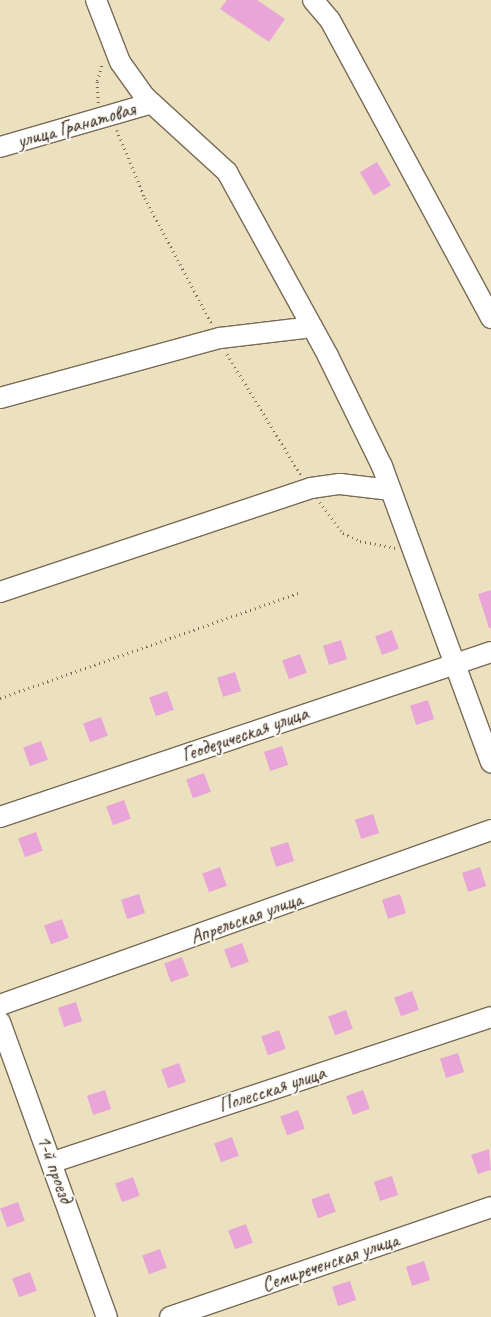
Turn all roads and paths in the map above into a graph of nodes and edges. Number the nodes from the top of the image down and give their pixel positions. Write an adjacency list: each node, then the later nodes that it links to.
1 (96, 0): 3 (street)
2 (313, 0): 5 (street)
3 (152, 103): 4 (street, улица Гранатовая); 6 (street)
4 (0, 147)
5 (491, 318)
6 (312, 327): 7 (street); 8 (street)
7 (0, 398)
8 (391, 490): 9 (street); 12 (street)
9 (0, 592)
10 (298, 593): 13 (path)
11 (491, 652): 12 (street, Геодезическая улица)
12 (456, 664): 14 (street); 15 (street, Геодезическая улица)
13 (0, 698)
14 (491, 763)
15 (0, 817)
16 (491, 830): 17 (street, Апрельская улица)
17 (0, 1005)
18 (491, 1017): 20 (street, Полесская улица)
19 (0, 1022): 20 (street, 1-й проезд)
20 (53, 1162): 22 (street, 1-й проезд)
21 (491, 1208): 23 (street, Семиреченская улица)
22 (108, 1317)
23 (170, 1317)

